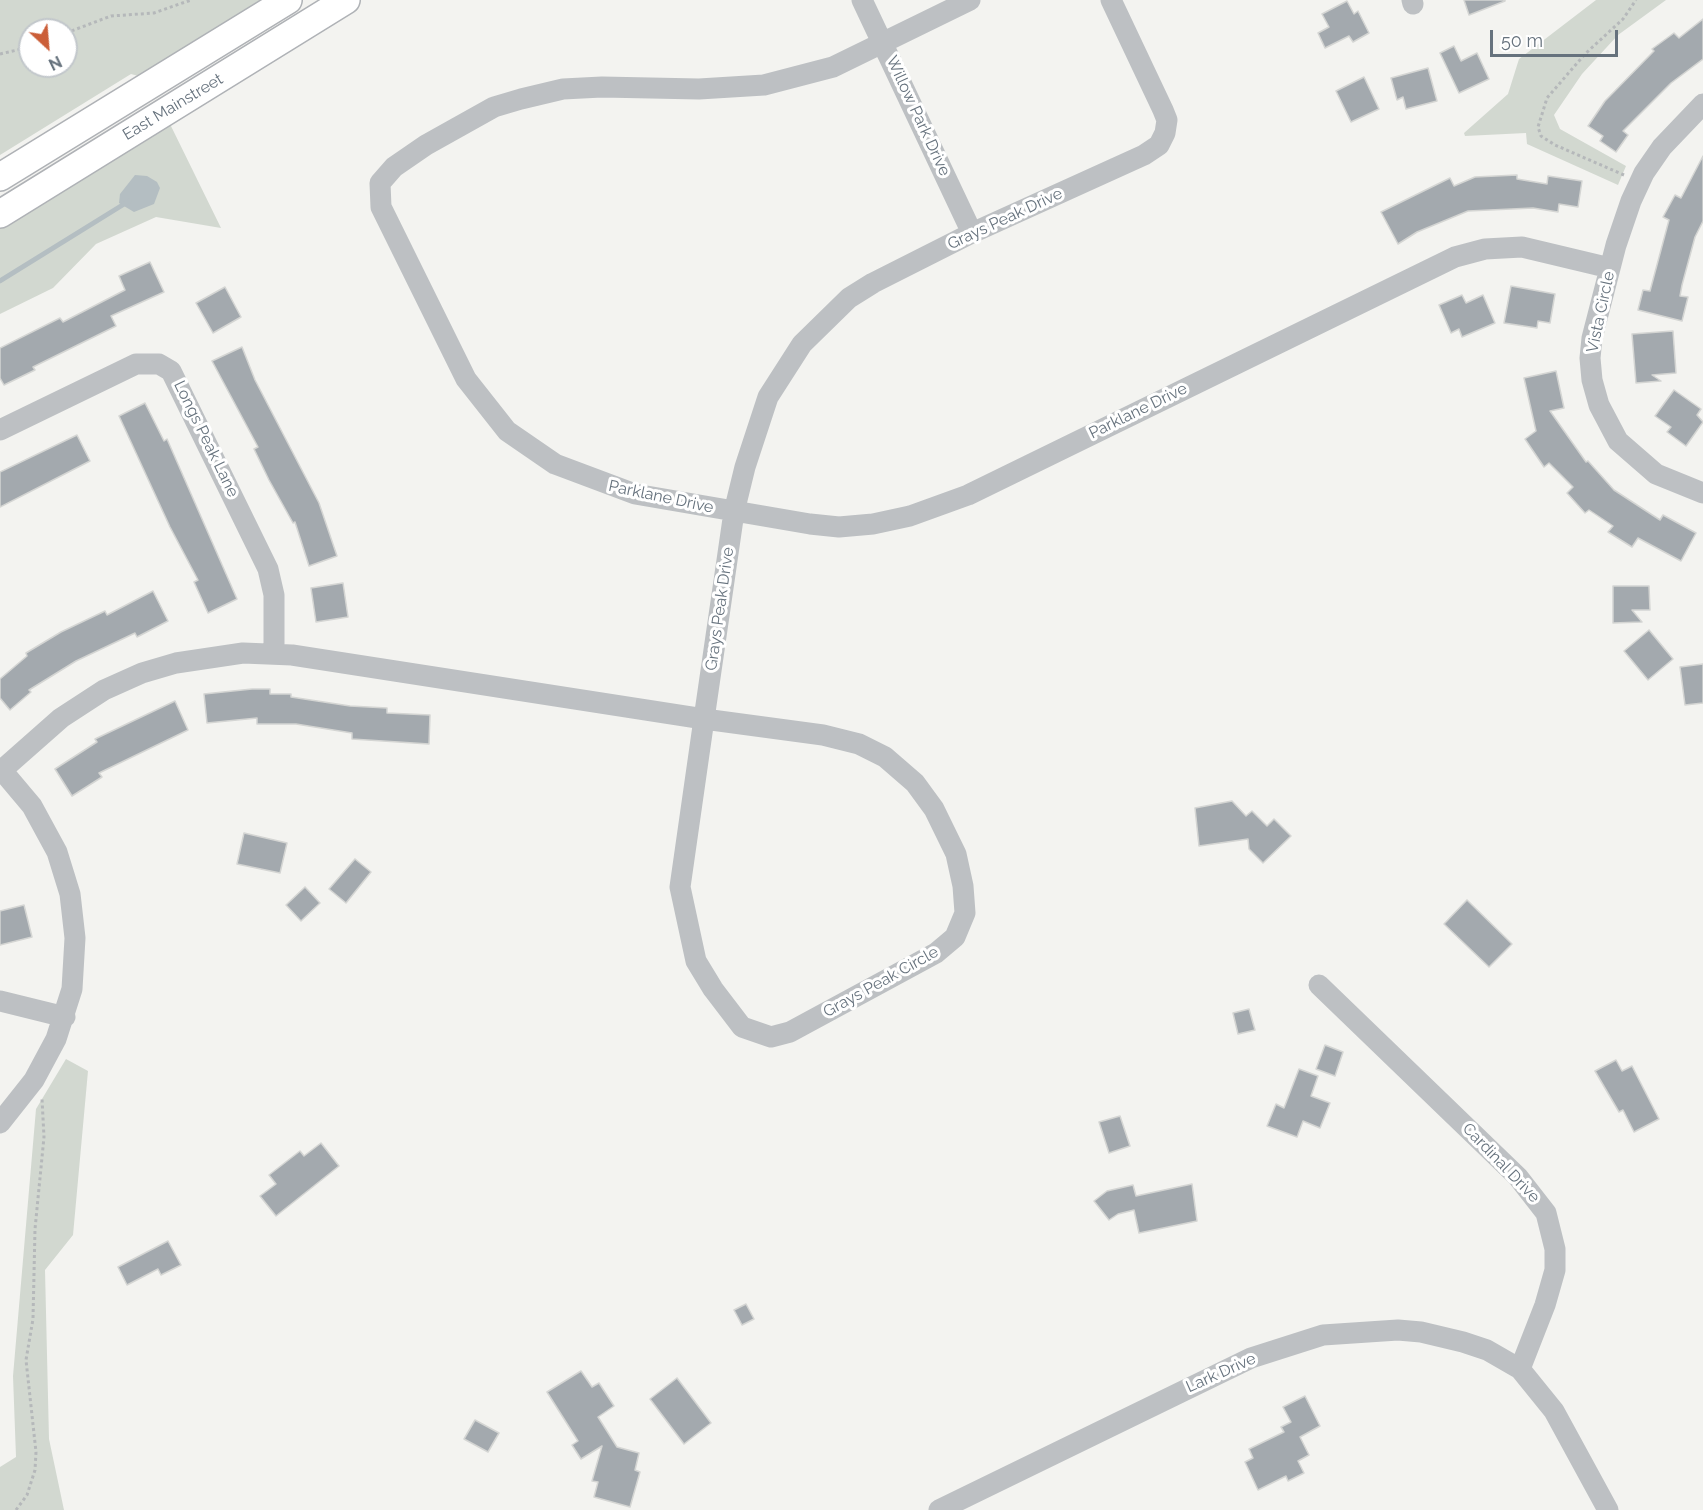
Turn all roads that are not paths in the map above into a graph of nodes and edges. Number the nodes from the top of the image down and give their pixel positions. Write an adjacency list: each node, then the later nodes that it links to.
1 (288, 0): 8 (main road, East Mainstreet)
2 (346, 0): 9 (main road, East Mainstreet)
3 (862, 0): 6 (street, Willow Park Drive)
4 (970, 0): 6 (street, Parklane Drive)
5 (1112, 0): 10 (street, Grays Peak Drive)
6 (883, 42): 10 (street, Willow Park Drive); 14 (street, Parklane Drive)
7 (1703, 104): 11 (street, Vista Circle)
8 (0, 177)
9 (0, 214)
10 (972, 233): 14 (street, Grays Peak Drive)
11 (1610, 268): 13 (street, Vista Circle); 14 (street, Parklane Drive)
12 (0, 430): 15 (street, Longs Peak Lane)
13 (1703, 493)
14 (734, 512): 16 (street, Grays Peak Drive)
15 (274, 653): 16 (street); 17 (street)
16 (704, 719): 16 (street, Grays Peak Circle)
17 (1, 769): 20 (street)
18 (1318, 985): 22 (street, Cardinal Drive)
19 (0, 1001): 20 (street)
20 (65, 1017): 21 (street)
21 (0, 1123)
22 (1520, 1369): 23 (street, Lark Drive); 24 (street)
23 (939, 1510)
24 (1608, 1510)

